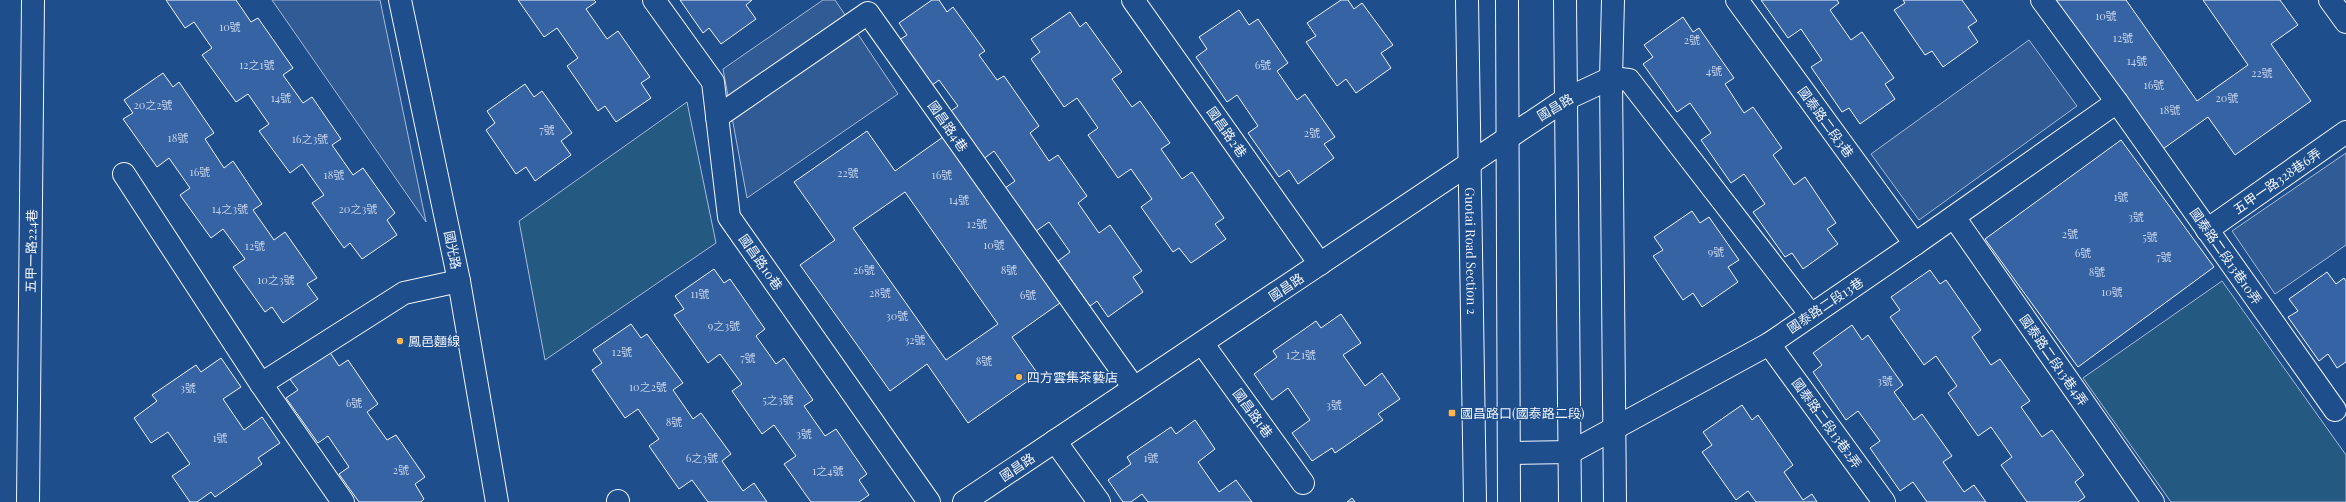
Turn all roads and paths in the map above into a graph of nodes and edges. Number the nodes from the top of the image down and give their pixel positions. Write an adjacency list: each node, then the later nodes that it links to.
1 (33, 0): 38 (street, 五甲一路224巷)
2 (400, 0): 26 (street, 國光路)
3 (654, 0): 17 (street, 國昌路10巷)
4 (1133, 0): 25 (street, 國昌路2巷)
5 (1467, 0): 20 (street, Guotai Road Section 2)
6 (1507, 0): 19 (street)
7 (1565, 0): 15 (street)
8 (1613, 0): 14 (street)
9 (1736, 0): 24 (street, 國泰路二段3巷)
10 (2042, 0): 16 (street, 國泰路二段13巷10弄)
11 (2330, 0): 13 (street)
12 (863, 7): 17 (street, 國昌路4巷); 31 (street, 國昌路4巷)
13 (2346, 22)
14 (1611, 78): 15 (street, 國昌路); 27 (street); 33 (street)
15 (1566, 99): 19 (street, 國昌路); 35 (street)
16 (2117, 102): 22 (street, 國泰路二段13巷); 23 (street, 國泰路二段13巷10弄)
17 (717, 117): 41 (street, 國昌路10巷)
18 (2346, 132): 23 (street, 五甲一路328巷6弄)
19 (1508, 137): 20 (street, 國昌路); 36 (street)
20 (1470, 163): 25 (street, 國昌路); 44 (street, Guotai Road Section 2)
21 (124, 174): 30 (street)
22 (1954, 217): 24 (street, 國泰路二段13巷); 49 (street, 國泰路二段13巷4弄)
23 (2207, 230): 32 (street, 國泰路二段13巷10弄)
24 (1915, 244): 27 (street, 國泰路二段13巷)
25 (1320, 264): 28 (street, 國昌路)
26 (459, 281): 30 (street); 40 (street, 國光路)
27 (1811, 315): 29 (street, 國泰路二段13巷)
28 (1202, 343): 31 (street, 國昌路); 37 (street, 國昌路1巷)
29 (1769, 344): 33 (street, 國泰路二段13巷); 48 (street, 國泰路二段13巷2弄)
30 (261, 384): 39 (street)
31 (1134, 388): 34 (street, 國昌路)
32 (2335, 410)
33 (1615, 427): 35 (street, 國泰路二段13巷); 47 (street)
34 (1055, 441): 42 (street, 國昌路); 43 (street)
35 (1571, 452): 36 (street, 國泰路二段13巷); 46 (street)
36 (1509, 453): 45 (street)
37 (1303, 483)
38 (28, 502)
39 (343, 502)
40 (497, 502)
41 (929, 502)
42 (964, 502)
43 (1099, 502)
44 (1475, 502)
45 (1509, 502)
46 (1570, 502)
47 (1615, 502)
48 (1884, 502)
49 (2154, 502)

